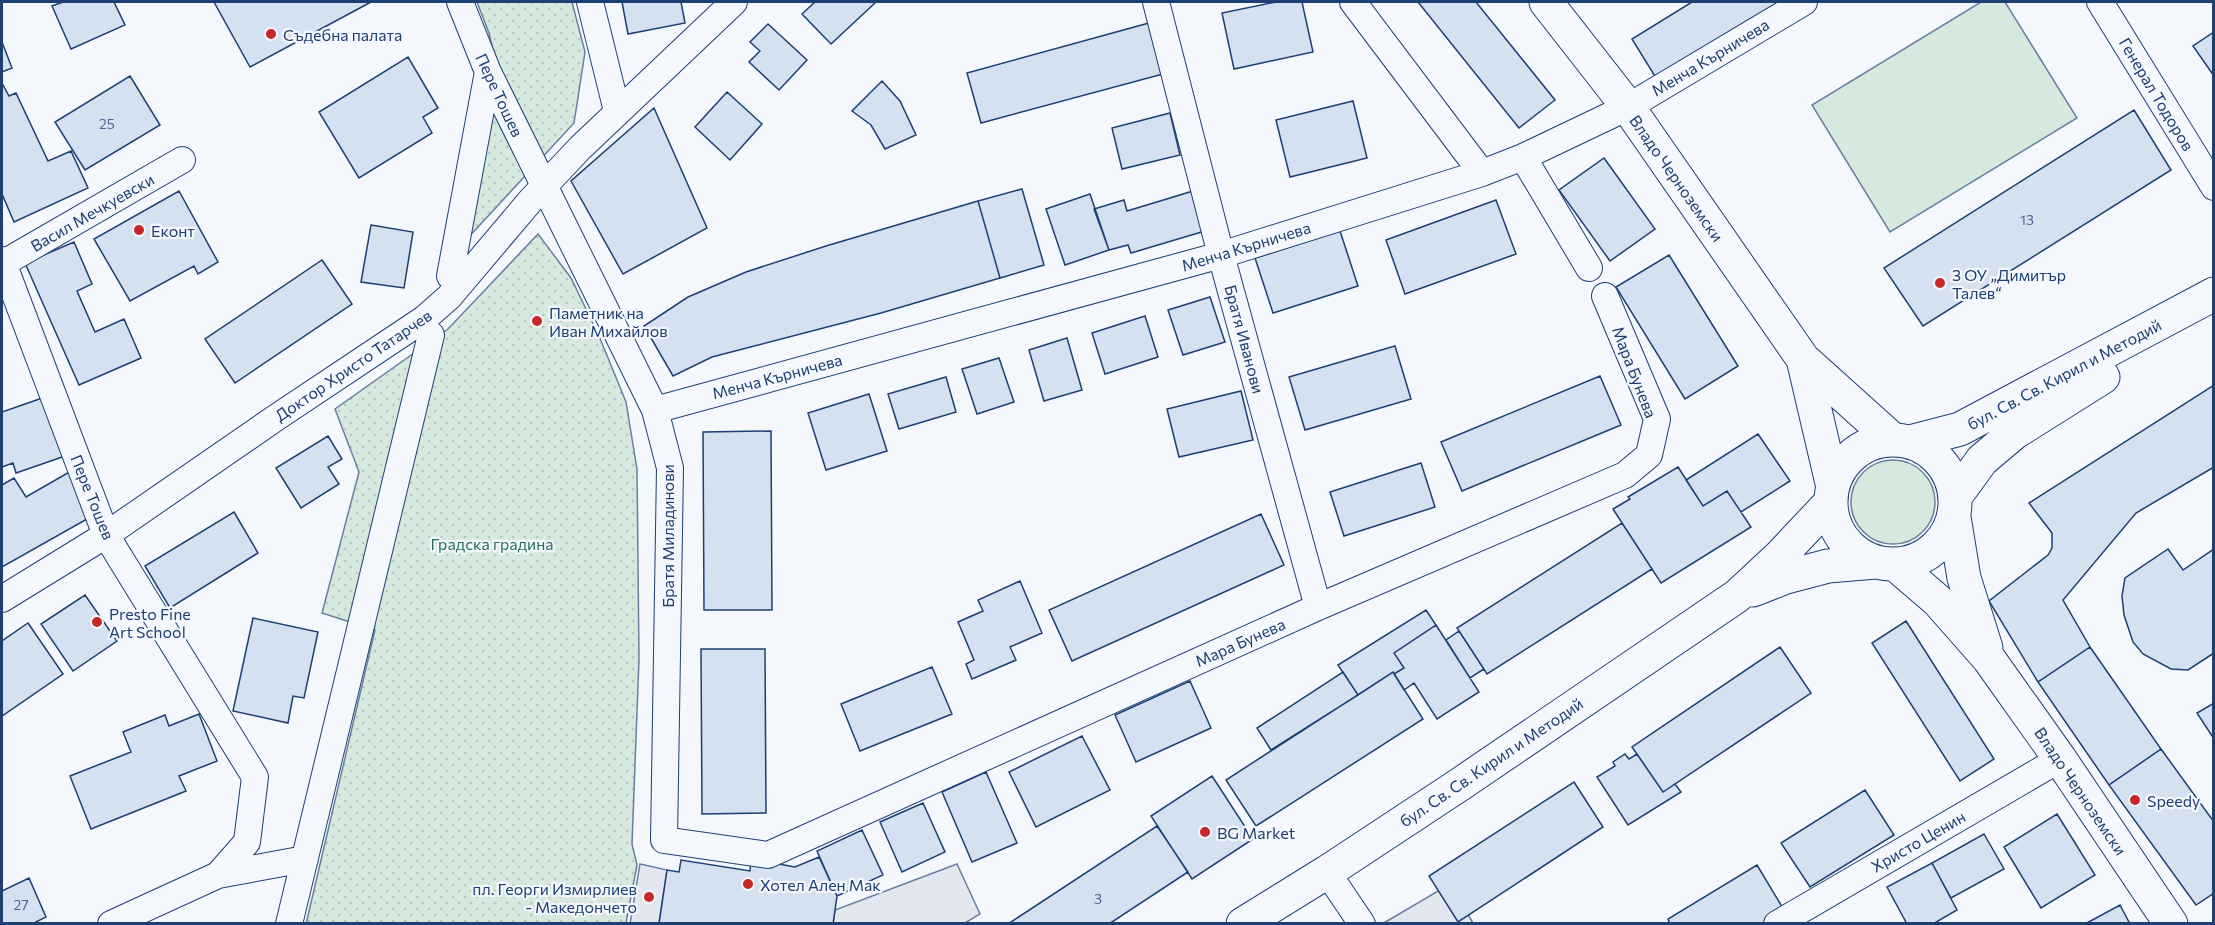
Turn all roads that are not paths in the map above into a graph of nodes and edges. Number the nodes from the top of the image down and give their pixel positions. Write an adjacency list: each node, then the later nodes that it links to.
1 (460, 2): 9 (street, Пере Тошев)
2 (590, 2): 11 (street)
3 (734, 2): 11 (street, Доктор Христо Татарчев)
4 (1156, 2): 17 (street, Братя Иванови)
5 (1353, 2): 14 (street)
6 (1546, 2): 10 (street, Владо Черноземски)
7 (1804, 2): 10 (street, Менча Кърничева)
8 (2100, 2): 16 (street, Генерал Тодоров)
9 (488, 72): 15 (street, Пере Тошев); 20 (street)
10 (1628, 107): 12 (street, Менча Кърничева); 25 (street, Владо Черноземски)
11 (617, 111): 15 (street, Доктор Христо Татарчев)
12 (1523, 157): 14 (street, Менча Кърничева); 19 (street)
13 (183, 160): 18 (street, Васил Мечкуевски)
14 (1482, 173): 17 (street, Менча Кърничева)
15 (544, 187): 24 (street, Доктор Христо Татарчев); 26 (street, Братя Миладинови)
16 (2214, 187)
17 (1221, 255): 26 (street, Менча Кърничева); 34 (street, Братя Иванови)
18 (2, 263): 30 (street, Пере Тошев)
19 (1589, 268)
20 (450, 276)
21 (2214, 294): 27 (street, бул. Св. Св. Кирил и Методий)
22 (1605, 296): 34 (street, Мара Бунева)
23 (2214, 303): 29 (street, бул. Св. Св. Кирил и Методий)
24 (427, 327): 30 (street, Доктор Христо Татарчев); 38 (street)
25 (1803, 359): 27 (street, Владо Черноземски); 28 (street, Владо Черноземски)
26 (655, 410): 37 (street, Братя Миладинови)
27 (1901, 440): 28 (street); 29 (street)
28 (1831, 493): 31 (street); 32 (street, бул. Св. Св. Кирил и Методий)
29 (1954, 507): 31 (street); 35 (street, Владо Черноземски)
30 (106, 535): 33 (street, Доктор Христо Татарчев); 40 (street, Пере Тошев)
31 (1886, 563): 32 (street, бул. Св. Св. Кирил и Методий); 35 (street, Владо Черноземски)
32 (1737, 596): 39 (street, бул. Св. Св. Кирил и Методий)
33 (2, 599)
34 (1318, 607): 37 (street, Мара Бунева)
35 (1989, 659): 36 (street, Владо Черноземски)
36 (2060, 759): 45 (street, Христо Ценин); 46 (street, Владо Черноземски)
37 (664, 840)
38 (305, 859): 40 (street); 42 (street)
39 (1327, 872): 43 (street, бул. Св. Св. Кирил и Методий); 44 (street)
40 (218, 875): 41 (street)
41 (111, 924)
42 (289, 924)
43 (1243, 924)
44 (1362, 924)
45 (1777, 924)
46 (2171, 924)

